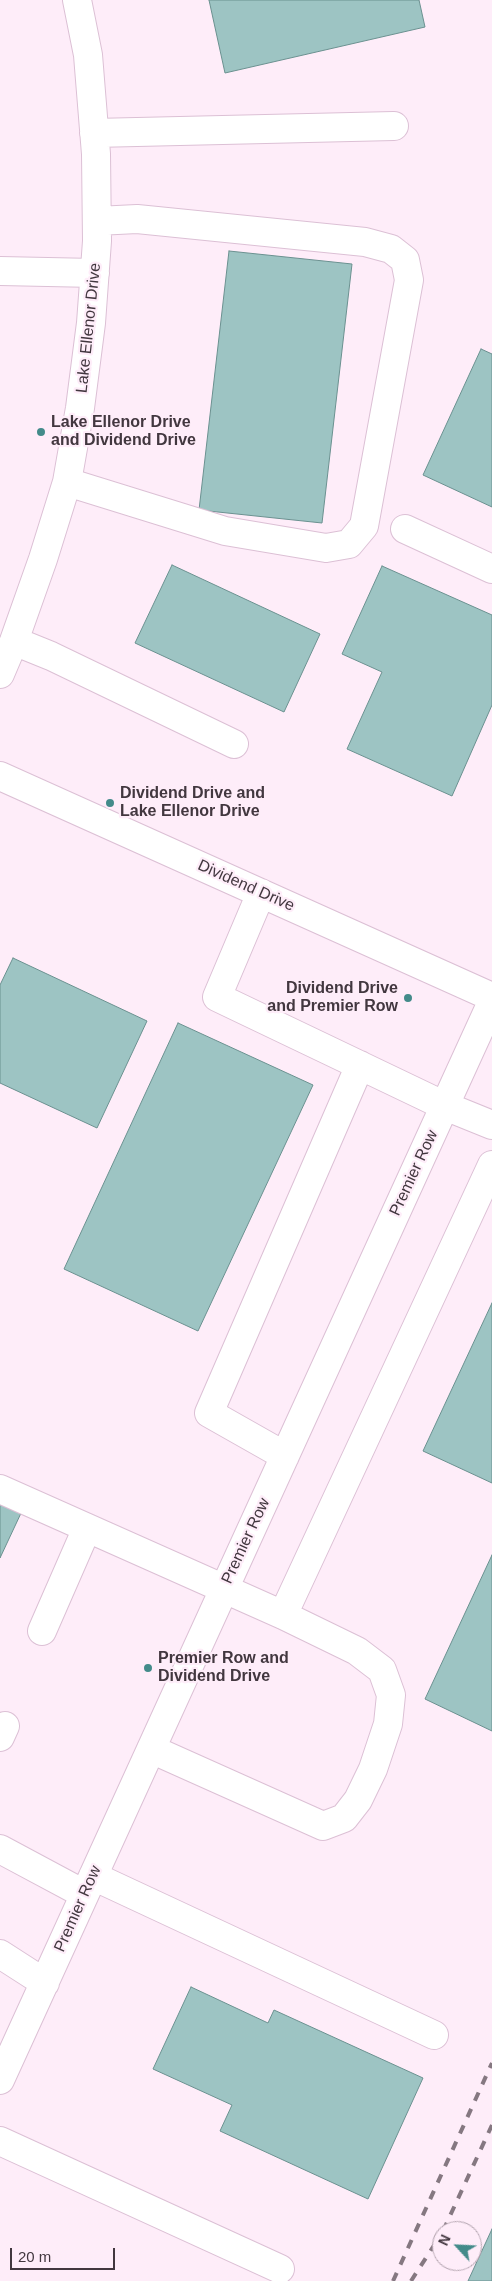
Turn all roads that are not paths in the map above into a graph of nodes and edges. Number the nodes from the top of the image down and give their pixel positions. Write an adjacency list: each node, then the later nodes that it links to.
1 (77, 0): 3 (street, Lake Ellenor Drive)
2 (394, 126): 3 (street)
3 (94, 134): 4 (street, Lake Ellenor Drive)
4 (97, 221): 6 (street, Lake Ellenor Drive); 7 (street)
5 (0, 271): 6 (street)
6 (95, 273): 7 (street, Lake Ellenor Drive)
7 (67, 482): 10 (street, Lake Ellenor Drive)
8 (405, 530): 9 (street)
9 (492, 569)
10 (14, 641): 11 (street, Lake Ellenor Drive); 12 (street)
11 (0, 674)
12 (234, 744)
13 (0, 776): 14 (street, Dividend Drive)
14 (261, 893): 15 (street, Dividend Drive); 17 (street)
15 (492, 997)
16 (492, 1002): 18 (street, Premier Row)
17 (360, 1066): 18 (street); 21 (street)
18 (445, 1106): 19 (street); 21 (street, Premier Row)
19 (492, 1126)
20 (492, 1165): 25 (street)
21 (285, 1456): 24 (street, Premier Row)
22 (0, 1488): 23 (street)
23 (87, 1528): 24 (street); 26 (street)
24 (224, 1590): 25 (street); 27 (street, Premier Row)
25 (283, 1615): 27 (street)
26 (42, 1631)
27 (151, 1749): 29 (street, Premier Row)
28 (0, 1849): 29 (street)
29 (88, 1885): 31 (street, Premier Row); 32 (street)
30 (0, 1954): 31 (street)
31 (45, 1983): 33 (street, Premier Row)
32 (434, 2035)
33 (0, 2080)
34 (0, 2141): 35 (street)
35 (280, 2269)

